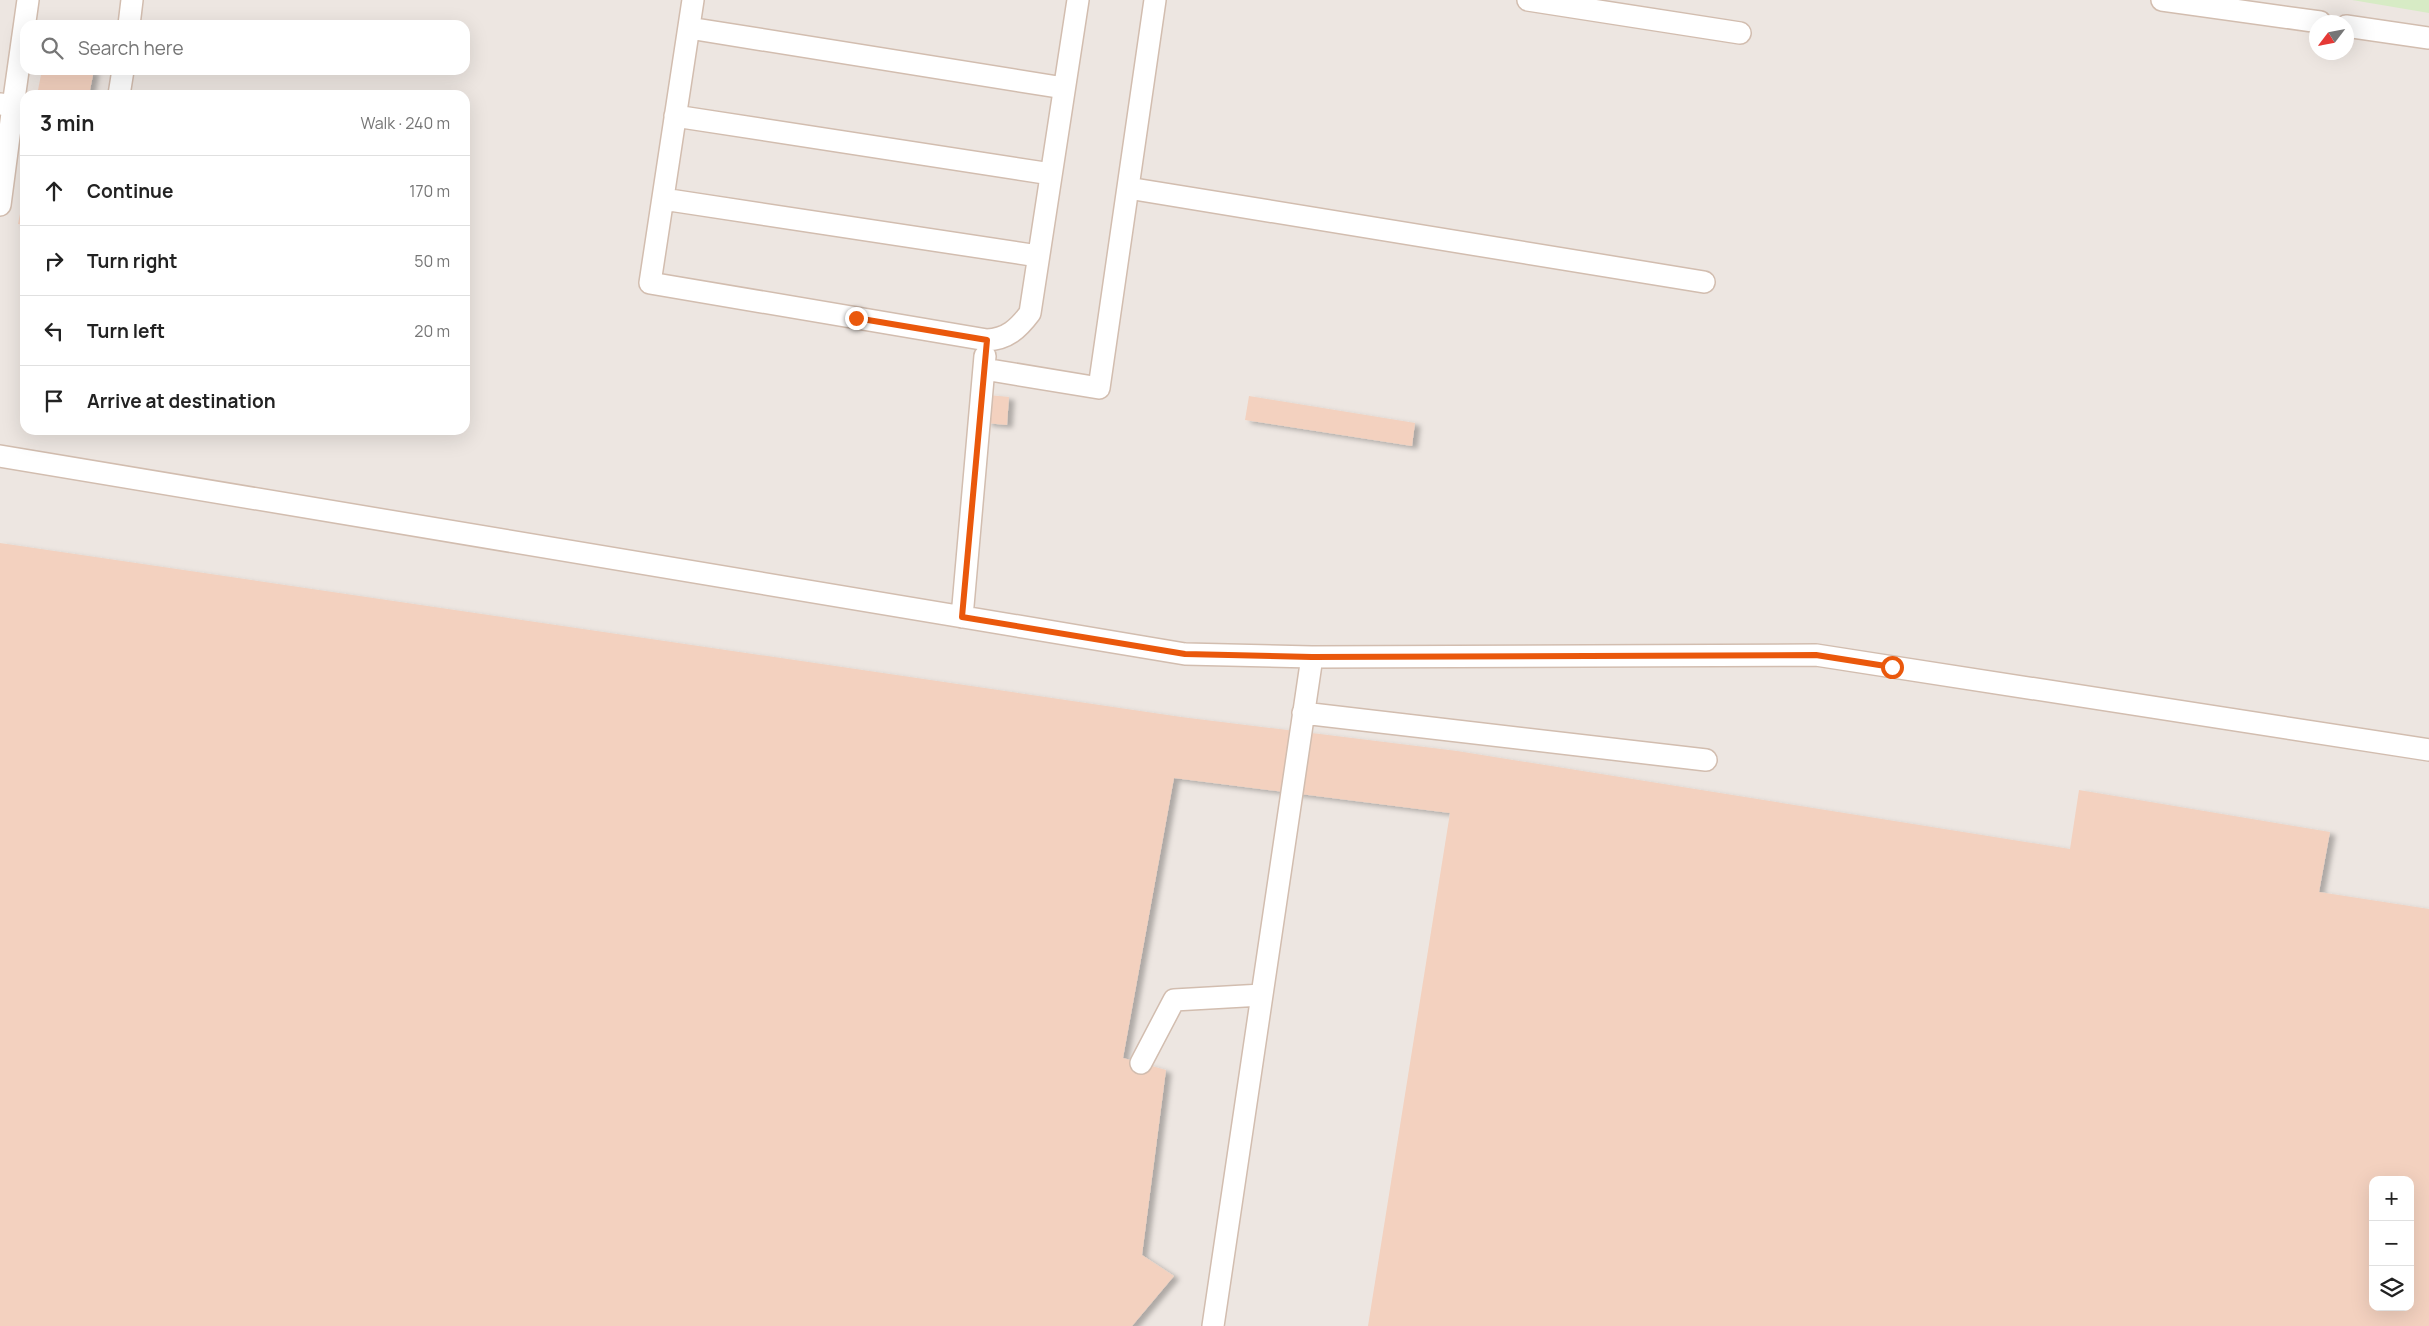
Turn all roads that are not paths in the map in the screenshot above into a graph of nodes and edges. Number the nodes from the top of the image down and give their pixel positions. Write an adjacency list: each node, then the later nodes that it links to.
1 (28, 0): 8 (lane)
2 (132, 0): 9 (lane)
3 (693, 0): 12 (lane)
4 (1078, 0): 17 (lane)
5 (1155, 0): 22 (lane)
6 (1528, 0): 13 (lane)
7 (2162, 0): 10 (lane)
8 (24, 20)
9 (130, 20)
10 (2309, 20)
11 (2354, 27): 14 (lane)
12 (689, 28): 17 (lane); 20 (lane)
13 (1740, 33)
14 (2429, 38)
15 (20, 40): 19 (lane)
16 (122, 75): 18 (lane)
17 (1064, 88): 21 (lane)
18 (120, 90)
19 (7, 105): 24 (lane)
20 (675, 116): 21 (lane); 23 (lane)
21 (1051, 174): 25 (lane)
22 (1128, 188): 26 (lane); 28 (lane)
23 (663, 199): 25 (lane); 27 (lane)
24 (0, 205)
25 (1038, 256): 27 (lane)
26 (1704, 282)
27 (987, 340): 28 (lane)
28 (984, 369): 30 (lane)
29 (0, 456): 30 (lane)
30 (962, 617): 31 (lane)
31 (1312, 657): 32 (lane); 33 (lane)
32 (1303, 713): 34 (lane); 35 (lane)
33 (2429, 750)
34 (1706, 760)
35 (1262, 996): 36 (lane); 37 (lane)
36 (1141, 1063)
37 (1213, 1326)

